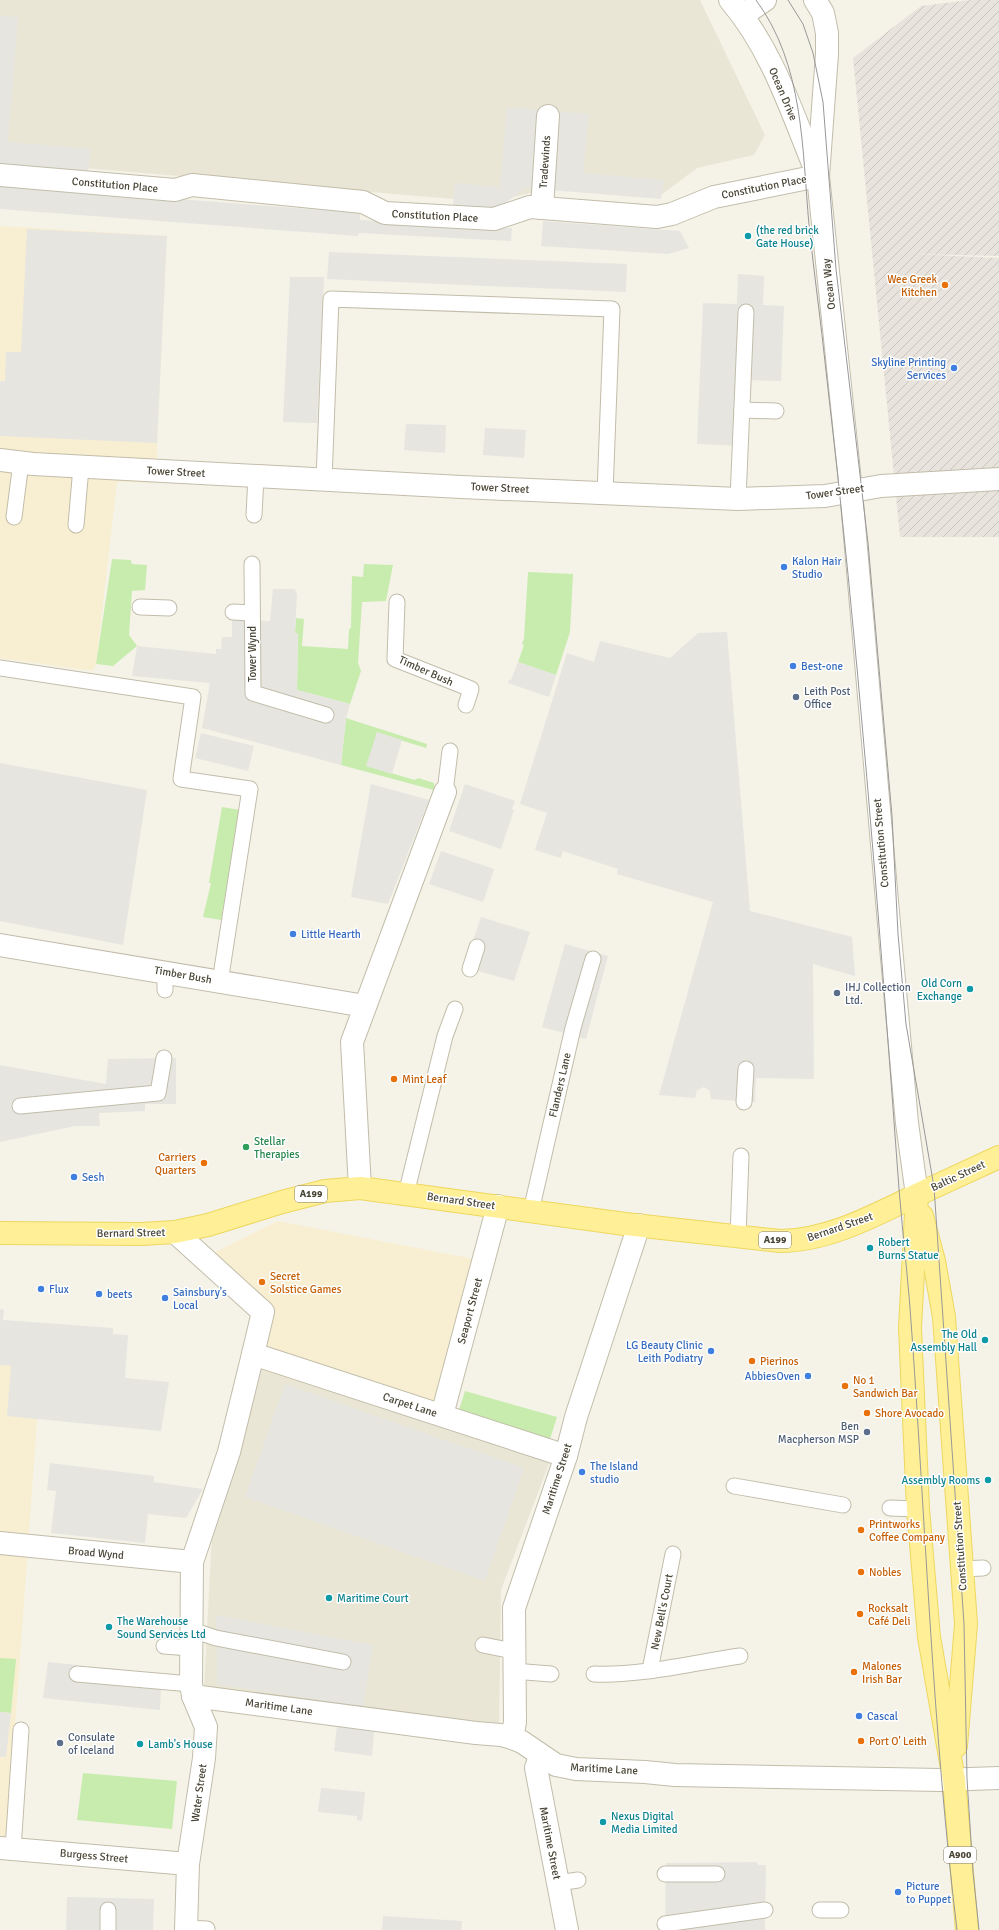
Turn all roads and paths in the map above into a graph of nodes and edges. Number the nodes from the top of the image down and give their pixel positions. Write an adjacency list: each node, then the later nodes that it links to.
1 (765, 0): 3 (street, Ocean Drive)
2 (815, 0): 6 (street, Ocean Way)
3 (737, 7): 6 (street, Ocean Drive)
4 (548, 116): 7 (street, Tradewinds)
5 (0, 174): 7 (street, Constitution Place)
6 (818, 176): 7 (street, Constitution Place); 16 (street, Ocean Way)
7 (542, 208)
8 (746, 312): 9 (lane)
9 (742, 410): 10 (lane); 18 (lane)
10 (776, 411)
11 (10, 461): 12 (street, Tower Street); 20 (lane)
12 (81, 466): 13 (street, Tower Street); 21 (lane)
13 (256, 476): 15 (street, Tower Street); 19 (lane)
14 (999, 479): 16 (street, Tower Street)
15 (324, 480): 17 (street, Tower Street); 17 (lane)
16 (852, 491): 18 (street, Tower Street); 48 (street, Constitution Street)
17 (605, 493): 18 (street, Tower Street)
18 (738, 499)
19 (254, 515)
20 (14, 517)
21 (76, 526)
22 (252, 564): 27 (lane, Tower Wynd)
23 (396, 602): 29 (lane, Timber Bush)
24 (140, 607): 25 (lane)
25 (169, 608)
26 (233, 612): 27 (lane)
27 (252, 613): 30 (lane, Tower Wynd)
28 (0, 668): 37 (lane)
29 (466, 706)
30 (326, 715)
31 (450, 751): 32 (lane)
32 (445, 792): 38 (street)
33 (0, 944): 37 (street, Timber Bush)
34 (478, 947): 36 (lane)
35 (593, 959): 50 (lane, Flanders Lane)
36 (470, 969)
37 (220, 982): 38 (street, Timber Bush)
38 (365, 1006): 46 (street)
39 (455, 1009): 47 (lane)
40 (164, 1058): 43 (lane)
41 (746, 1069): 42 (lane)
42 (744, 1102)
43 (20, 1106)
44 (741, 1156): 54 (lane)
45 (999, 1157): 48 (main road, Baltic Street / A199)
46 (360, 1188): 47 (main road, Bernard Street / A199); 52 (main road, Bernard Street / A199)
47 (406, 1194): 49 (main road, Bernard Street / A199)
48 (916, 1195): 54 (main road, Bernard Street / A199); 61 (main road, Constitution Street / A900); 80 (main road, Constitution Street / A900)
49 (498, 1206): 50 (main road, Bernard Street / A199); 56 (street, Seaport Street)
50 (531, 1211): 51 (main road, Bernard Street / A199)
51 (639, 1225): 54 (main road, Bernard Street / A199); 57 (street, Maritime Street)
52 (175, 1232): 53 (main road, Bernard Street / A199); 55 (street)
53 (0, 1233)
54 (738, 1236)
55 (253, 1354): 56 (street, Carpet Lane); 64 (street)
56 (442, 1416): 57 (street, Carpet Lane)
57 (566, 1456): 69 (street, Maritime Street)
58 (734, 1486): 59 (lane)
59 (843, 1505)
60 (890, 1508): 61 (lane)
61 (918, 1509): 80 (main road, Constitution Street / A900)
62 (0, 1543): 64 (street, Broad Wynd)
63 (673, 1554): 71 (lane, New Bell's Court)
64 (192, 1562): 65 (street, Water Street)
65 (191, 1639): 67 (lane); 70 (lane); 75 (street, Water Street)
66 (483, 1645): 69 (lane)
67 (164, 1646)
68 (740, 1656): 71 (lane)
69 (513, 1661): 73 (lane); 77 (street, Maritime Street)
70 (343, 1662)
71 (650, 1670): 74 (lane)
72 (77, 1674): 75 (lane)
73 (551, 1674)
74 (594, 1674)
75 (192, 1690): 77 (street, Maritime Lane); 82 (street, Water Street)
76 (21, 1730): 81 (lane)
77 (512, 1738): 78 (street, Maritime Lane)
78 (540, 1756): 80 (street, Maritime Lane); 92 (street, Maritime Street)
79 (999, 1778): 80 (street, Maritime Lane)
80 (954, 1780): 93 (main road, Constitution Street / A900)
81 (7, 1849): 82 (street, Burgess Street)
82 (188, 1864): 90 (street, Water Street)
83 (666, 1874): 84 (lane)
84 (717, 1874)
85 (108, 1910): 91 (lane)
86 (765, 1910): 89 (lane)
87 (820, 1910): 88 (lane)
88 (841, 1910)
89 (665, 1924)
90 (193, 1929)
91 (108, 1930)
92 (567, 1930)
93 (967, 1930)

